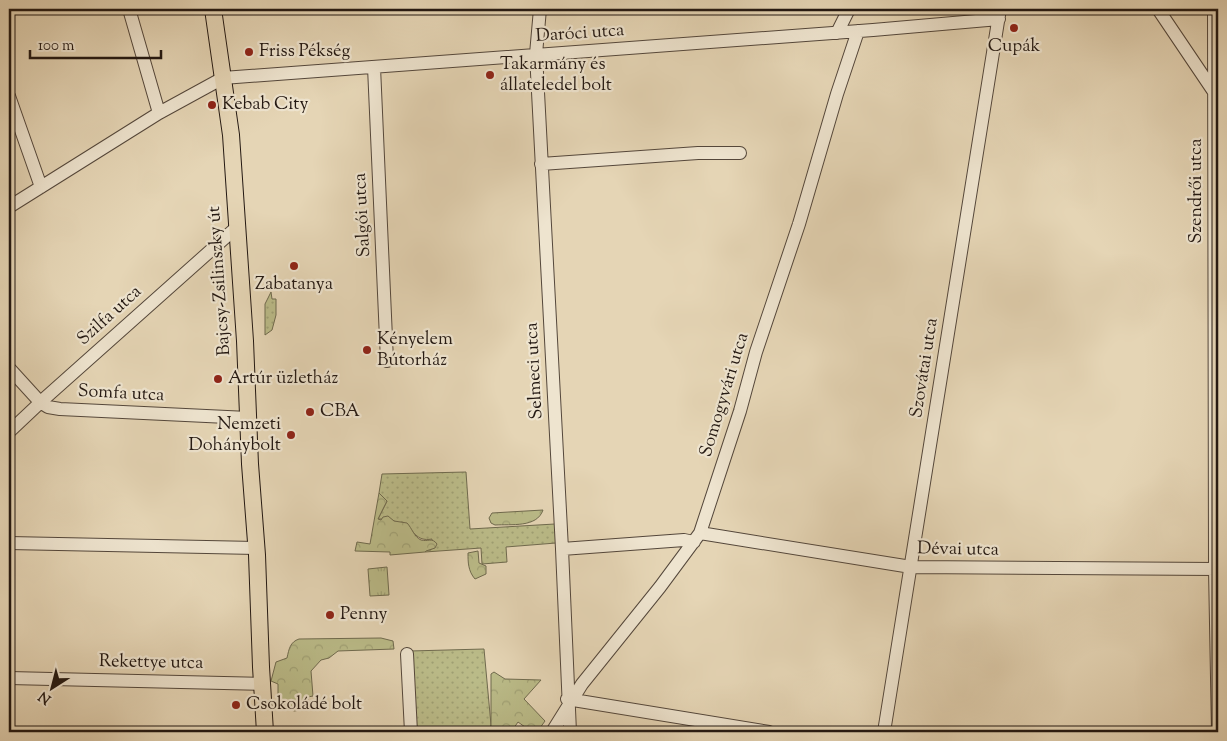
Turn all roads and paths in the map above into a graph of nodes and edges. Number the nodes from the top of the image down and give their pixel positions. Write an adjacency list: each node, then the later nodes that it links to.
1 (129, 9): 15 (street)
2 (213, 9): 12 (main road, Bajcsy-Zsilinszky út)
3 (540, 9): 10 (street, Selmeci utca)
4 (849, 9): 9 (street)
5 (1158, 9): 14 (street)
6 (1214, 9): 14 (street, Szendrői utca)
7 (999, 14): 8 (street, Daróci utca); 30 (street, Szovátai utca)
8 (858, 31): 9 (street, Daróci utca); 26 (street, Somogyvári utca)
9 (837, 33): 10 (street, Daróci utca)
10 (536, 54): 11 (street, Daróci utca); 17 (street, Selmeci utca)
11 (374, 67): 12 (street, Daróci utca); 21 (street, Salgói utca)
12 (223, 78): 15 (street); 20 (main road, Bajcsy-Zsilinszky út)
13 (9, 96): 18 (street)
14 (1216, 96): 31 (street, Szendrői utca)
15 (159, 113): 18 (street)
16 (740, 153): 17 (street)
17 (541, 164): 29 (street, Selmeci utca)
18 (42, 187): 19 (street)
19 (9, 207)
20 (237, 227): 23 (street, Szilfa utca); 24 (main road, Bajcsy-Zsilinszky út)
21 (387, 361)
22 (9, 368): 23 (street)
23 (40, 402): 24 (street, Somfa utca); 25 (street, Szilfa utca)
24 (248, 418): 28 (main road, Bajcsy-Zsilinszky út)
25 (9, 432)
26 (697, 537): 29 (street, Dévai utca); 30 (street, Dévai utca); 35 (street, Somogyvári utca)
27 (9, 543): 28 (street)
28 (256, 548): 34 (main road, Bajcsy-Zsilinszky út)
29 (562, 549): 35 (street, Selmeci utca)
30 (910, 567): 31 (street, Dévai utca); 41 (street, Szovátai utca)
31 (1217, 569): 42 (street, Szendrői utca)
32 (407, 654): 37 (street)
33 (9, 678): 34 (street, Rekettye utca)
34 (262, 684): 36 (main road, Bajcsy-Zsilinszky út)
35 (570, 702): 38 (street, Somogyvári utca); 39 (street, Selmeci utca); 40 (street)
36 (265, 732)
37 (411, 732)
38 (552, 732)
39 (570, 732)
40 (769, 732)
41 (884, 732)
42 (1218, 732)

